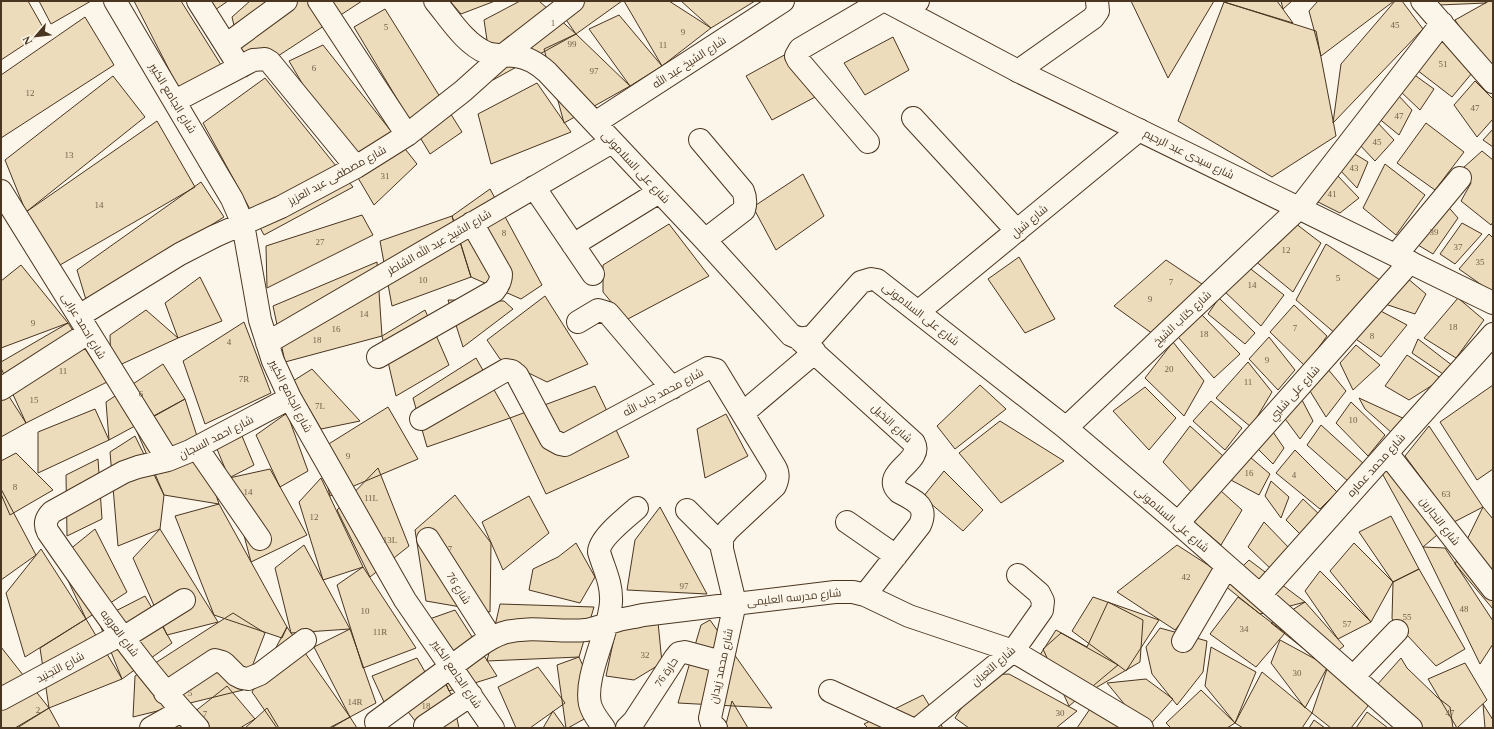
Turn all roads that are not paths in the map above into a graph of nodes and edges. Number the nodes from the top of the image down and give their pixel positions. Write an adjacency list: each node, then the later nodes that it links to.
1 (115, 1): 18 (street, شارع الجامع الكبير)
2 (198, 1): 13 (street)
3 (286, 1): 13 (street)
4 (319, 1): 22 (street)
5 (435, 1): 14 (street, شارع على السلامونى)
6 (573, 1): 14 (street, شارع مصطفى عبد العزيز)
7 (784, 1): 20 (street, شارع الشيخ عبد الله)
8 (882, 1): 25 (street)
9 (1097, 1): 16 (street)
10 (1422, 1): 12 (street)
11 (903, 4): 16 (street, شارع سيدى عبد الرحيم)
12 (1442, 23): 17 (street); 31 (street, شارع كتاب الشيخ)
13 (226, 45): 15 (street)
14 (502, 56): 20 (street, شارع على السلامونى); 22 (street, شارع مصطفى عبد العزيز)
15 (239, 66): 18 (street); 26 (street)
16 (1018, 71): 21 (street, شارع سيدى عبد الرحيم)
17 (1493, 82)
18 (175, 101): 33 (street, شارع الجامع الكبير)
19 (913, 118): 34 (street)
20 (595, 123): 24 (street, شارع على السلامونى)
21 (1139, 130): 31 (street, شارع سيدى عبد الرحيم); 34 (street, شارع شبل)
22 (407, 135): 26 (street, شارع مصطفى عبد العزيز)
23 (700, 140): 35 (street)
24 (612, 142): 28 (street, شارع الشيخ عبد الله الشاطر); 30 (street, شارع على السلامونى)
25 (868, 142)
26 (356, 167): 33 (street, شارع مصطفى عبد العزيز)
27 (1460, 178): 37 (street, شارع على شلبي)
28 (534, 187): 32 (street, شارع الشيخ عبد الله الشاطر); 36 (street)
29 (1, 191): 42 (street, شارع احمد عرابى)
30 (659, 192): 35 (street, شارع على السلامونى); 36 (street)
31 (1298, 208): 37 (street, شارع سيدى عبد الرحيم); 53 (street, شارع كتاب الشيخ)
32 (472, 223): 44 (street, شارع الشيخ عبد الله الشاطر); 47 (street)
33 (243, 224): 42 (street, شارع مصطفى عبد العزيز); 44 (street, شارع الجامع الكبير)
34 (1017, 231): 40 (street, شارع شبل)
35 (705, 240): 43 (street, شارع على السلامونى)
36 (574, 245): 38 (street)
37 (1403, 259): 39 (street, شارع سيدى عبد الرحيم); 60 (street, شارع على شلبي)
38 (594, 274)
39 (1493, 303)
40 (918, 312): 43 (street, شارع على السلامونى); 53 (street, شارع على السلامونى)
41 (578, 322): 49 (street)
42 (83, 324): 48 (street, شارع مصطفى عبد العزيز); 56 (street, شارع احمد عرابى)
43 (798, 338): 46 (street, شارع النخيل)
44 (267, 343): 50 (street, شارع الجامع الكبير)
45 (1489, 347): 55 (street, شارع محمد عماره)
46 (815, 352): 51 (street); 65 (street, شارع النخيل)
47 (378, 357)
48 (1, 388)
49 (672, 388): 51 (street, شارع محمد جاب الله); 52 (street, شارع محمد جاب الله)
50 (290, 398): 54 (street, شارع احمد السجان); 81 (street, شارع الجامع الكبير)
51 (743, 413): 64 (street, شارع محمد جاب الله)
52 (421, 418)
53 (1066, 428): 60 (street, شارع على السلامونى)
54 (197, 448): 56 (street, شارع احمد السجان); 62 (street)
55 (1387, 453): 68 (street, شارع النجارين); 70 (street, شارع محمد عماره)
56 (168, 460): 61 (street, شارع احمد السجان)
57 (637, 508): 73 (street)
58 (687, 510): 64 (street)
59 (848, 522): 65 (street)
60 (1178, 523): 66 (street, شارع على السلامونى)
61 (48, 532): 75 (street, شارع العروبه)
62 (260, 539)
63 (428, 539): 76 (street, شارع 76)
64 (721, 544): 72 (street)
65 (896, 556): 69 (street, شارع النخيل)
66 (1227, 566): 70 (street, شارع على السلامونى); 78 (street)
67 (1018, 575): 79 (street, شارع التعبان)
68 (1493, 589)
69 (865, 595): 72 (street, شارع مدرسه العليمى); 79 (street, شارع مدرسه العليمى)
70 (1260, 595): 82 (street, شارع على السلامونى)
71 (184, 600): 75 (street, شارع التجنيد)
72 (735, 603): 73 (street, شارع مدرسه العليمى); 80 (street, شارع محمد زيدان)
73 (606, 624): 76 (street, شارع مدرسه العليمى); 93 (street)
74 (1397, 631): 82 (street)
75 (121, 636): 84 (street, شارع العروبه); 86 (street, شارع التجنيد)
76 (491, 638): 81 (street, شارع مدرسه العليمى)
77 (305, 640): 84 (street)
78 (1184, 641)
79 (1012, 651): 97 (street, شارع التعبان); 98 (street, شارع مدرسه العليمى)
80 (722, 662): 94 (street, حارة 76); 95 (street, شارع محمد زيدان)
81 (451, 666): 85 (street, شارع الجامع الكبير); 88 (street, شارع مدرسه العليمى)
82 (1353, 677): 99 (street, شارع على السلامونى)
83 (830, 691): 96 (street)
84 (165, 693): 87 (street, شارع العروبه)
85 (471, 695): 89 (street); 92 (street, شارع الجامع الكبير)
86 (1, 699)
87 (181, 711): 90 (street); 91 (street, شارع العروبه)
88 (376, 722)
89 (425, 726)
90 (151, 728)
91 (198, 728)
92 (494, 728)
93 (604, 728)
94 (627, 728)
95 (716, 728)
96 (910, 728)
97 (919, 728)
98 (1142, 728)
99 (1411, 728)

